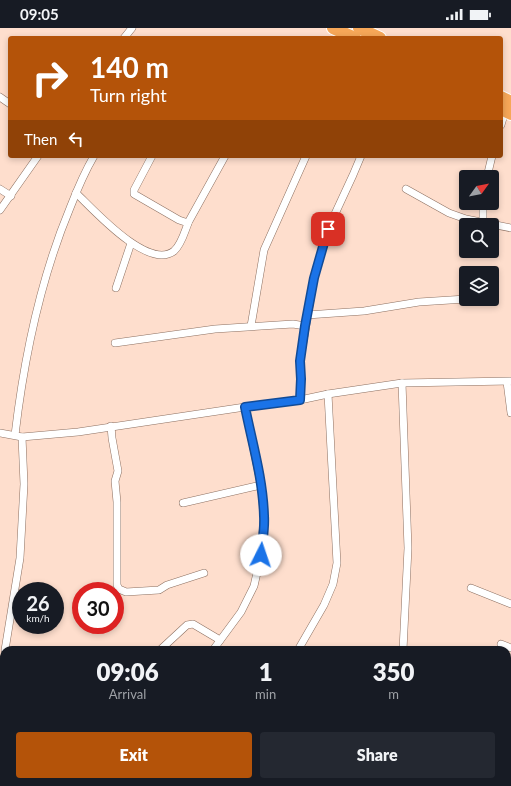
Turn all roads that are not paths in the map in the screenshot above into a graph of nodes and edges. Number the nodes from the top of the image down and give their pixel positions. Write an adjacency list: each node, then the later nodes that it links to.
1 (333, 28): 2 (highway)
2 (361, 31): 3 (highway)
3 (375, 36)
4 (0, 96): 5 (street)
5 (8, 102)
6 (506, 104): 7 (street)
7 (503, 117)
8 (37, 158): 19 (street)
9 (93, 158): 18 (street)
10 (150, 158): 22 (street)
11 (224, 158): 22 (street)
12 (305, 158): 29 (street)
13 (359, 158): 28 (street)
14 (492, 158): 15 (street)
15 (489, 170)
16 (0, 189): 19 (street)
17 (406, 189): 21 (street)
18 (76, 193): 25 (street); 40 (street)
19 (11, 196): 20 (street)
20 (0, 210)
21 (464, 218)
22 (188, 223): 25 (street)
23 (499, 225): 24 (street)
24 (511, 228)
25 (131, 243): 26 (street)
26 (116, 288)
27 (459, 299): 28 (street)
28 (307, 315): 30 (street)
29 (251, 326): 30 (street); 31 (street)
30 (305, 326): 35 (street)
31 (115, 343)
32 (509, 382): 33 (street); 37 (street)
33 (402, 384): 34 (street); 52 (street)
34 (328, 394): 35 (street); 51 (street)
35 (300, 400): 36 (street)
36 (245, 407): 38 (street); 41 (street)
37 (511, 413)
38 (111, 426): 40 (street); 43 (street)
39 (0, 432): 40 (street)
40 (18, 436): 48 (street)
41 (261, 485): 42 (street); 46 (street)
42 (183, 503)
43 (204, 573)
44 (471, 588): 45 (street)
45 (511, 604)
46 (220, 640): 49 (street); 50 (street)
47 (501, 644): 53 (street)
48 (6, 646)
49 (164, 646)
50 (216, 646)
51 (300, 646)
52 (403, 646)
53 (506, 646)

